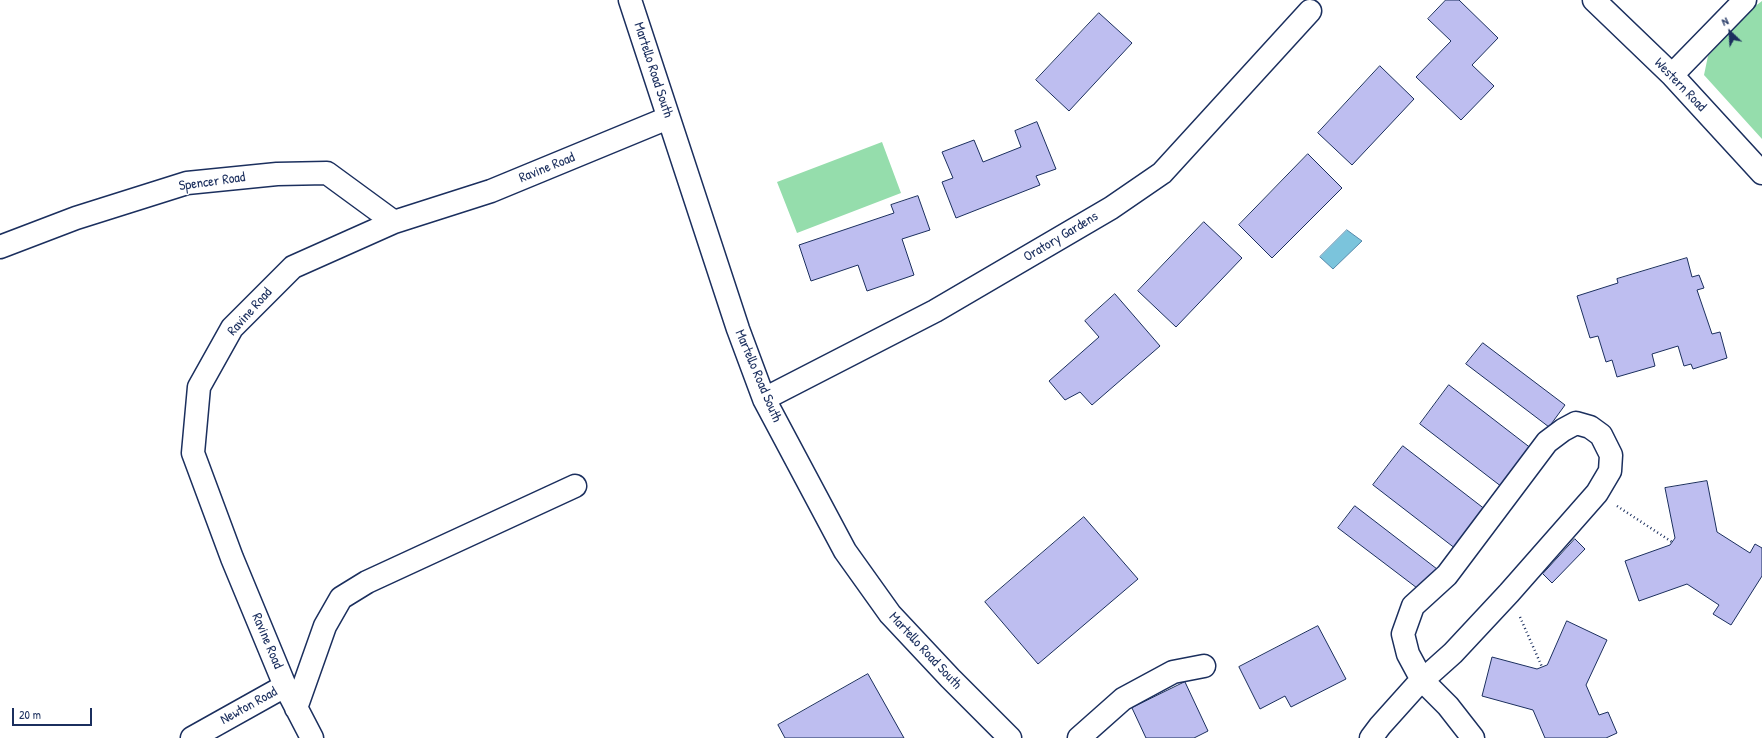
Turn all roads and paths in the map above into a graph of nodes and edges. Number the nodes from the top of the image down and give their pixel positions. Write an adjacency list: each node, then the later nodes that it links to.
1 (630, 0): 6 (street, Martello Road South)
2 (1594, 0): 5 (street, Western Road)
3 (1745, 0): 5 (street)
4 (1310, 11): 10 (street, Oratory Gardens)
5 (1672, 75): 7 (street, Western Road)
6 (668, 118): 8 (street, Ravine Road); 10 (street, Martello Road South)
7 (1762, 173)
8 (394, 222): 9 (street, Spencer Road); 18 (street, Ravine Road)
9 (0, 247)
10 (764, 399): 20 (street, Martello Road South)
11 (575, 486): 19 (street)
12 (1597, 493): 13 (path); 14 (street); 17 (street)
13 (1672, 542)
14 (1509, 593): 16 (path); 17 (street)
15 (1204, 666): 23 (street)
16 (1542, 667)
17 (1422, 680): 24 (street); 25 (street)
18 (285, 686): 19 (street, Ravine Road); 21 (street, Newton Road)
19 (296, 708): 22 (street, Ravine Road)
20 (1002, 735)
21 (192, 738)
22 (312, 738)
23 (1079, 738)
24 (1371, 738)
25 (1472, 738)

